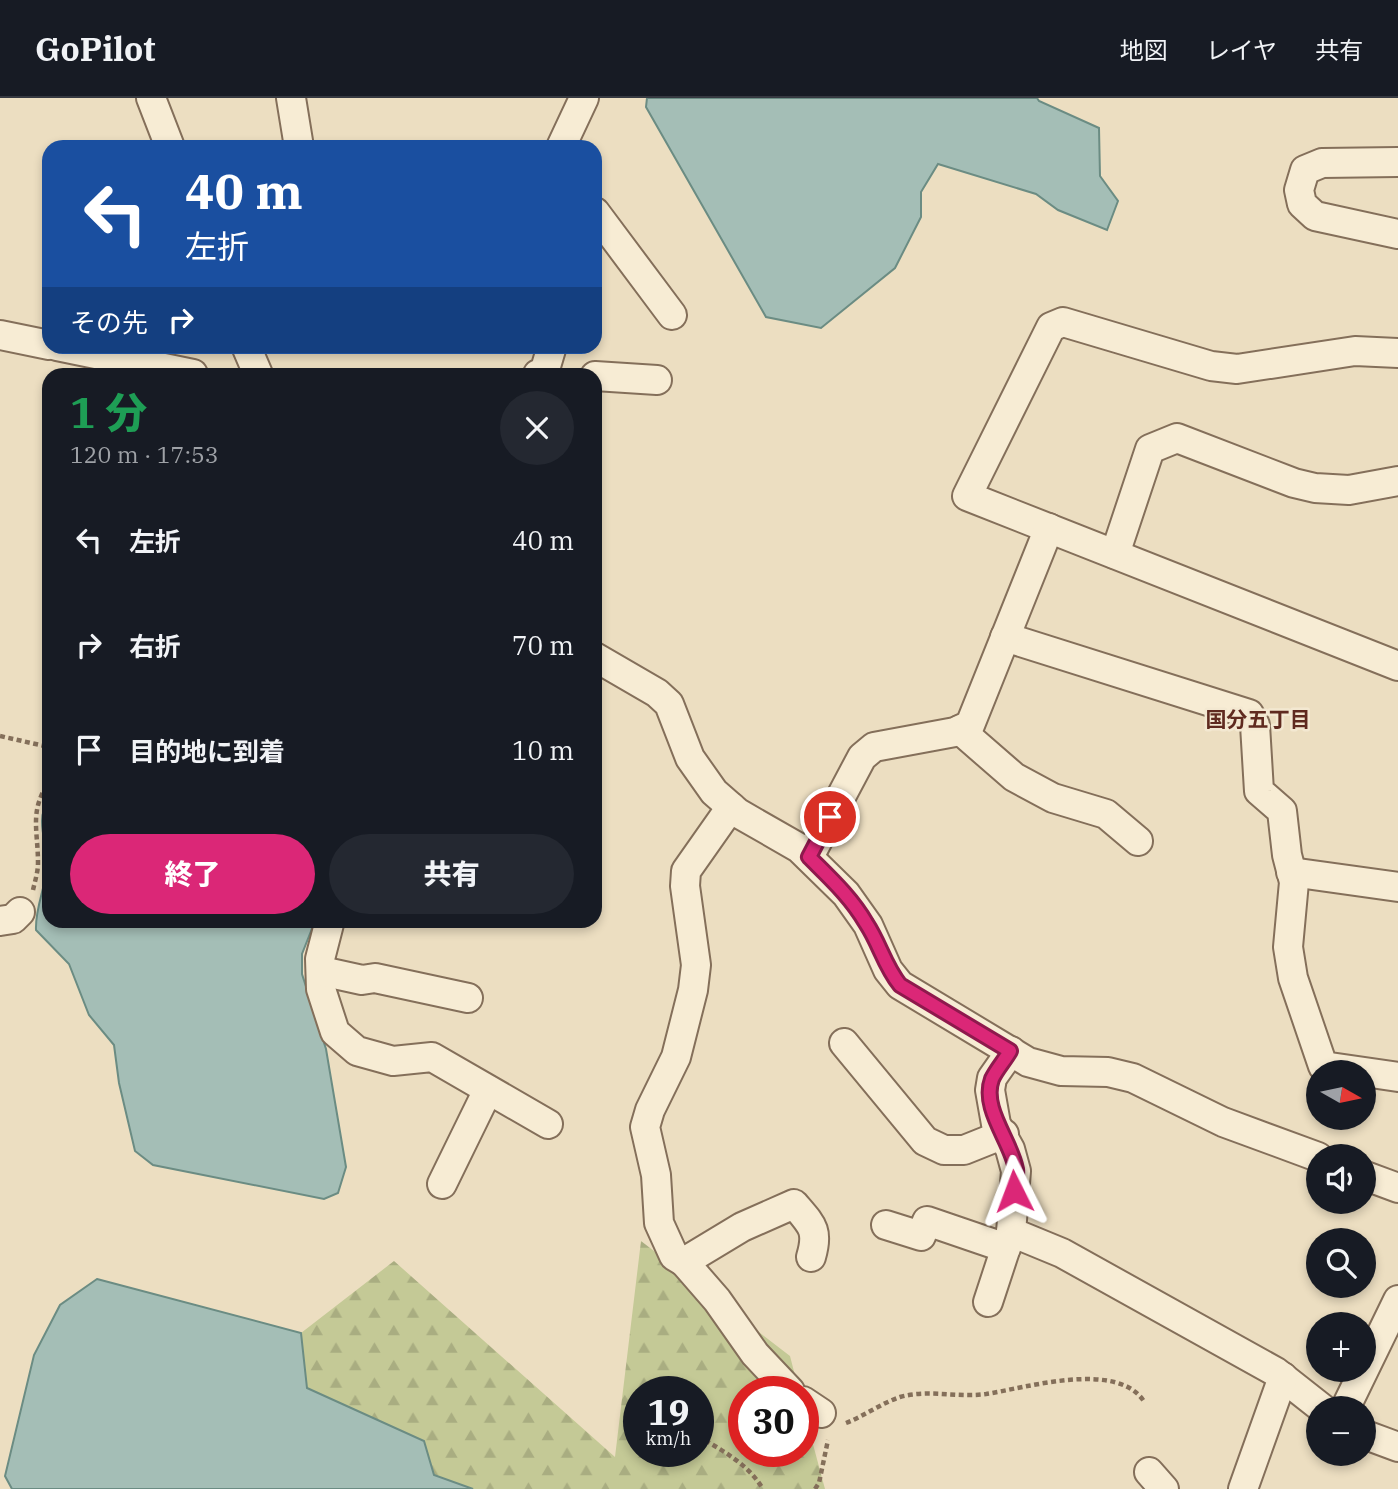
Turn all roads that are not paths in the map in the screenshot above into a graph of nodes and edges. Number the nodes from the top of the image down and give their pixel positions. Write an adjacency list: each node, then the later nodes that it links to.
1 (151, 98): 4 (street)
2 (291, 98): 5 (street)
3 (584, 98): 6 (street)
4 (167, 140)
5 (298, 140)
6 (564, 140)
7 (1398, 162): 9 (street)
8 (602, 221): 10 (street)
9 (1398, 234)
10 (672, 315)
11 (0, 335): 12 (street)
12 (42, 344)
13 (1398, 353): 19 (street)
14 (96, 354): 15 (street)
15 (164, 368)
16 (602, 376): 17 (street)
17 (657, 380)
18 (1398, 481): 20 (street)
19 (1049, 528): 20 (street); 21 (street)
20 (1115, 554): 23 (street)
21 (1006, 637): 24 (street); 28 (street)
22 (602, 661): 25 (street)
23 (1398, 666)
24 (960, 730): 26 (street); 27 (street)
25 (731, 807): 27 (street); 46 (street)
26 (1139, 841)
27 (809, 857): 34 (street)
28 (1291, 872): 29 (street); 35 (street)
29 (1398, 887)
30 (328, 928): 31 (street)
31 (321, 971): 32 (street); 36 (street)
32 (468, 998)
33 (844, 1043): 38 (street)
34 (1010, 1051): 38 (street); 39 (street)
35 (1398, 1077)
36 (488, 1090): 37 (street); 41 (street)
37 (548, 1124)
38 (1004, 1134): 44 (street)
39 (1306, 1153)
40 (1376, 1180): 42 (street)
41 (442, 1184)
42 (1398, 1188)
43 (886, 1225): 44 (street)
44 (1008, 1240): 48 (street); 50 (street)
45 (811, 1257): 46 (street)
46 (684, 1262): 49 (street)
47 (1398, 1300): 52 (street)
48 (988, 1302)
49 (776, 1376)
50 (1283, 1377): 51 (street); 55 (street)
51 (1307, 1396)
52 (1351, 1396)
53 (1376, 1439): 54 (street)
54 (1398, 1447)
55 (1243, 1489)

